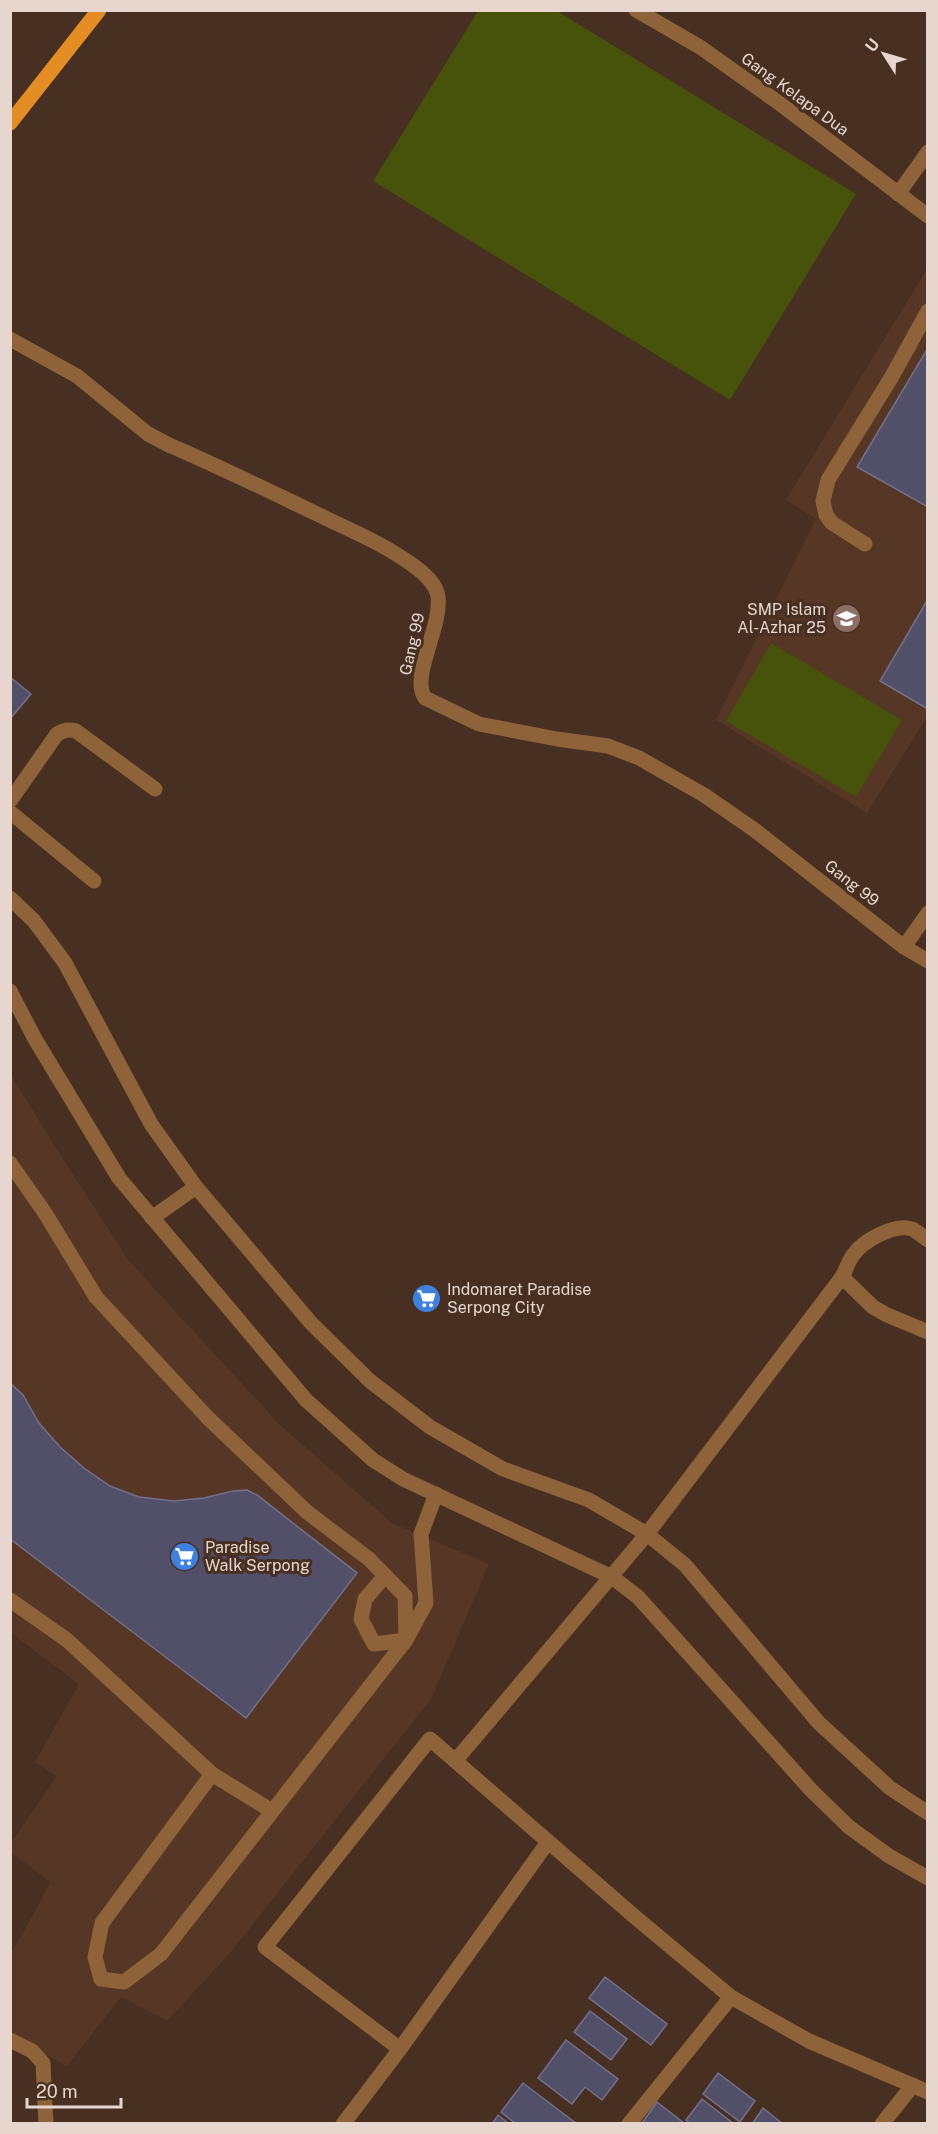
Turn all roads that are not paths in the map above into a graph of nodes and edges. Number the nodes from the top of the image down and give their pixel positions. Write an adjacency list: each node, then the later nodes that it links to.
1 (99, 10): 3 (main road)
2 (636, 10): 5 (street, Gang Kelapa Dua)
3 (10, 123)
4 (927, 152): 5 (street)
5 (898, 194): 6 (street, Gang Kelapa Dua)
6 (927, 216)
7 (927, 311): 9 (street)
8 (10, 339): 16 (street, Gang 99)
9 (865, 544)
10 (155, 789): 11 (street)
11 (10, 801)
12 (10, 812): 13 (street)
13 (94, 881)
14 (10, 898): 20 (street)
15 (927, 913): 16 (street)
16 (904, 947): 17 (street, Gang 99)
17 (927, 961)
18 (10, 991): 21 (street)
19 (10, 1163): 27 (street)
20 (196, 1186): 21 (street); 26 (street)
21 (152, 1218): 25 (street)
22 (927, 1240): 23 (street)
23 (842, 1277): 24 (street); 26 (street)
24 (927, 1332)
25 (436, 1494): 28 (street); 30 (street)
26 (647, 1534): 28 (street); 34 (street)
27 (385, 1575): 30 (street); 30 (street)
28 (612, 1577): 31 (street); 36 (street)
29 (10, 1600): 32 (street)
30 (406, 1640): 33 (street)
31 (456, 1760): 35 (street); 39 (street)
32 (212, 1774): 33 (street); 33 (street)
33 (272, 1811)
34 (927, 1813)
35 (548, 1842): 37 (street); 39 (street)
36 (927, 1878)
37 (731, 1997): 40 (street); 44 (street)
38 (10, 2040): 42 (street)
39 (400, 2049): 43 (street)
40 (913, 2085): 41 (street); 45 (street)
41 (927, 2092)
42 (46, 2124)
43 (343, 2124)
44 (629, 2124)
45 (882, 2124)

